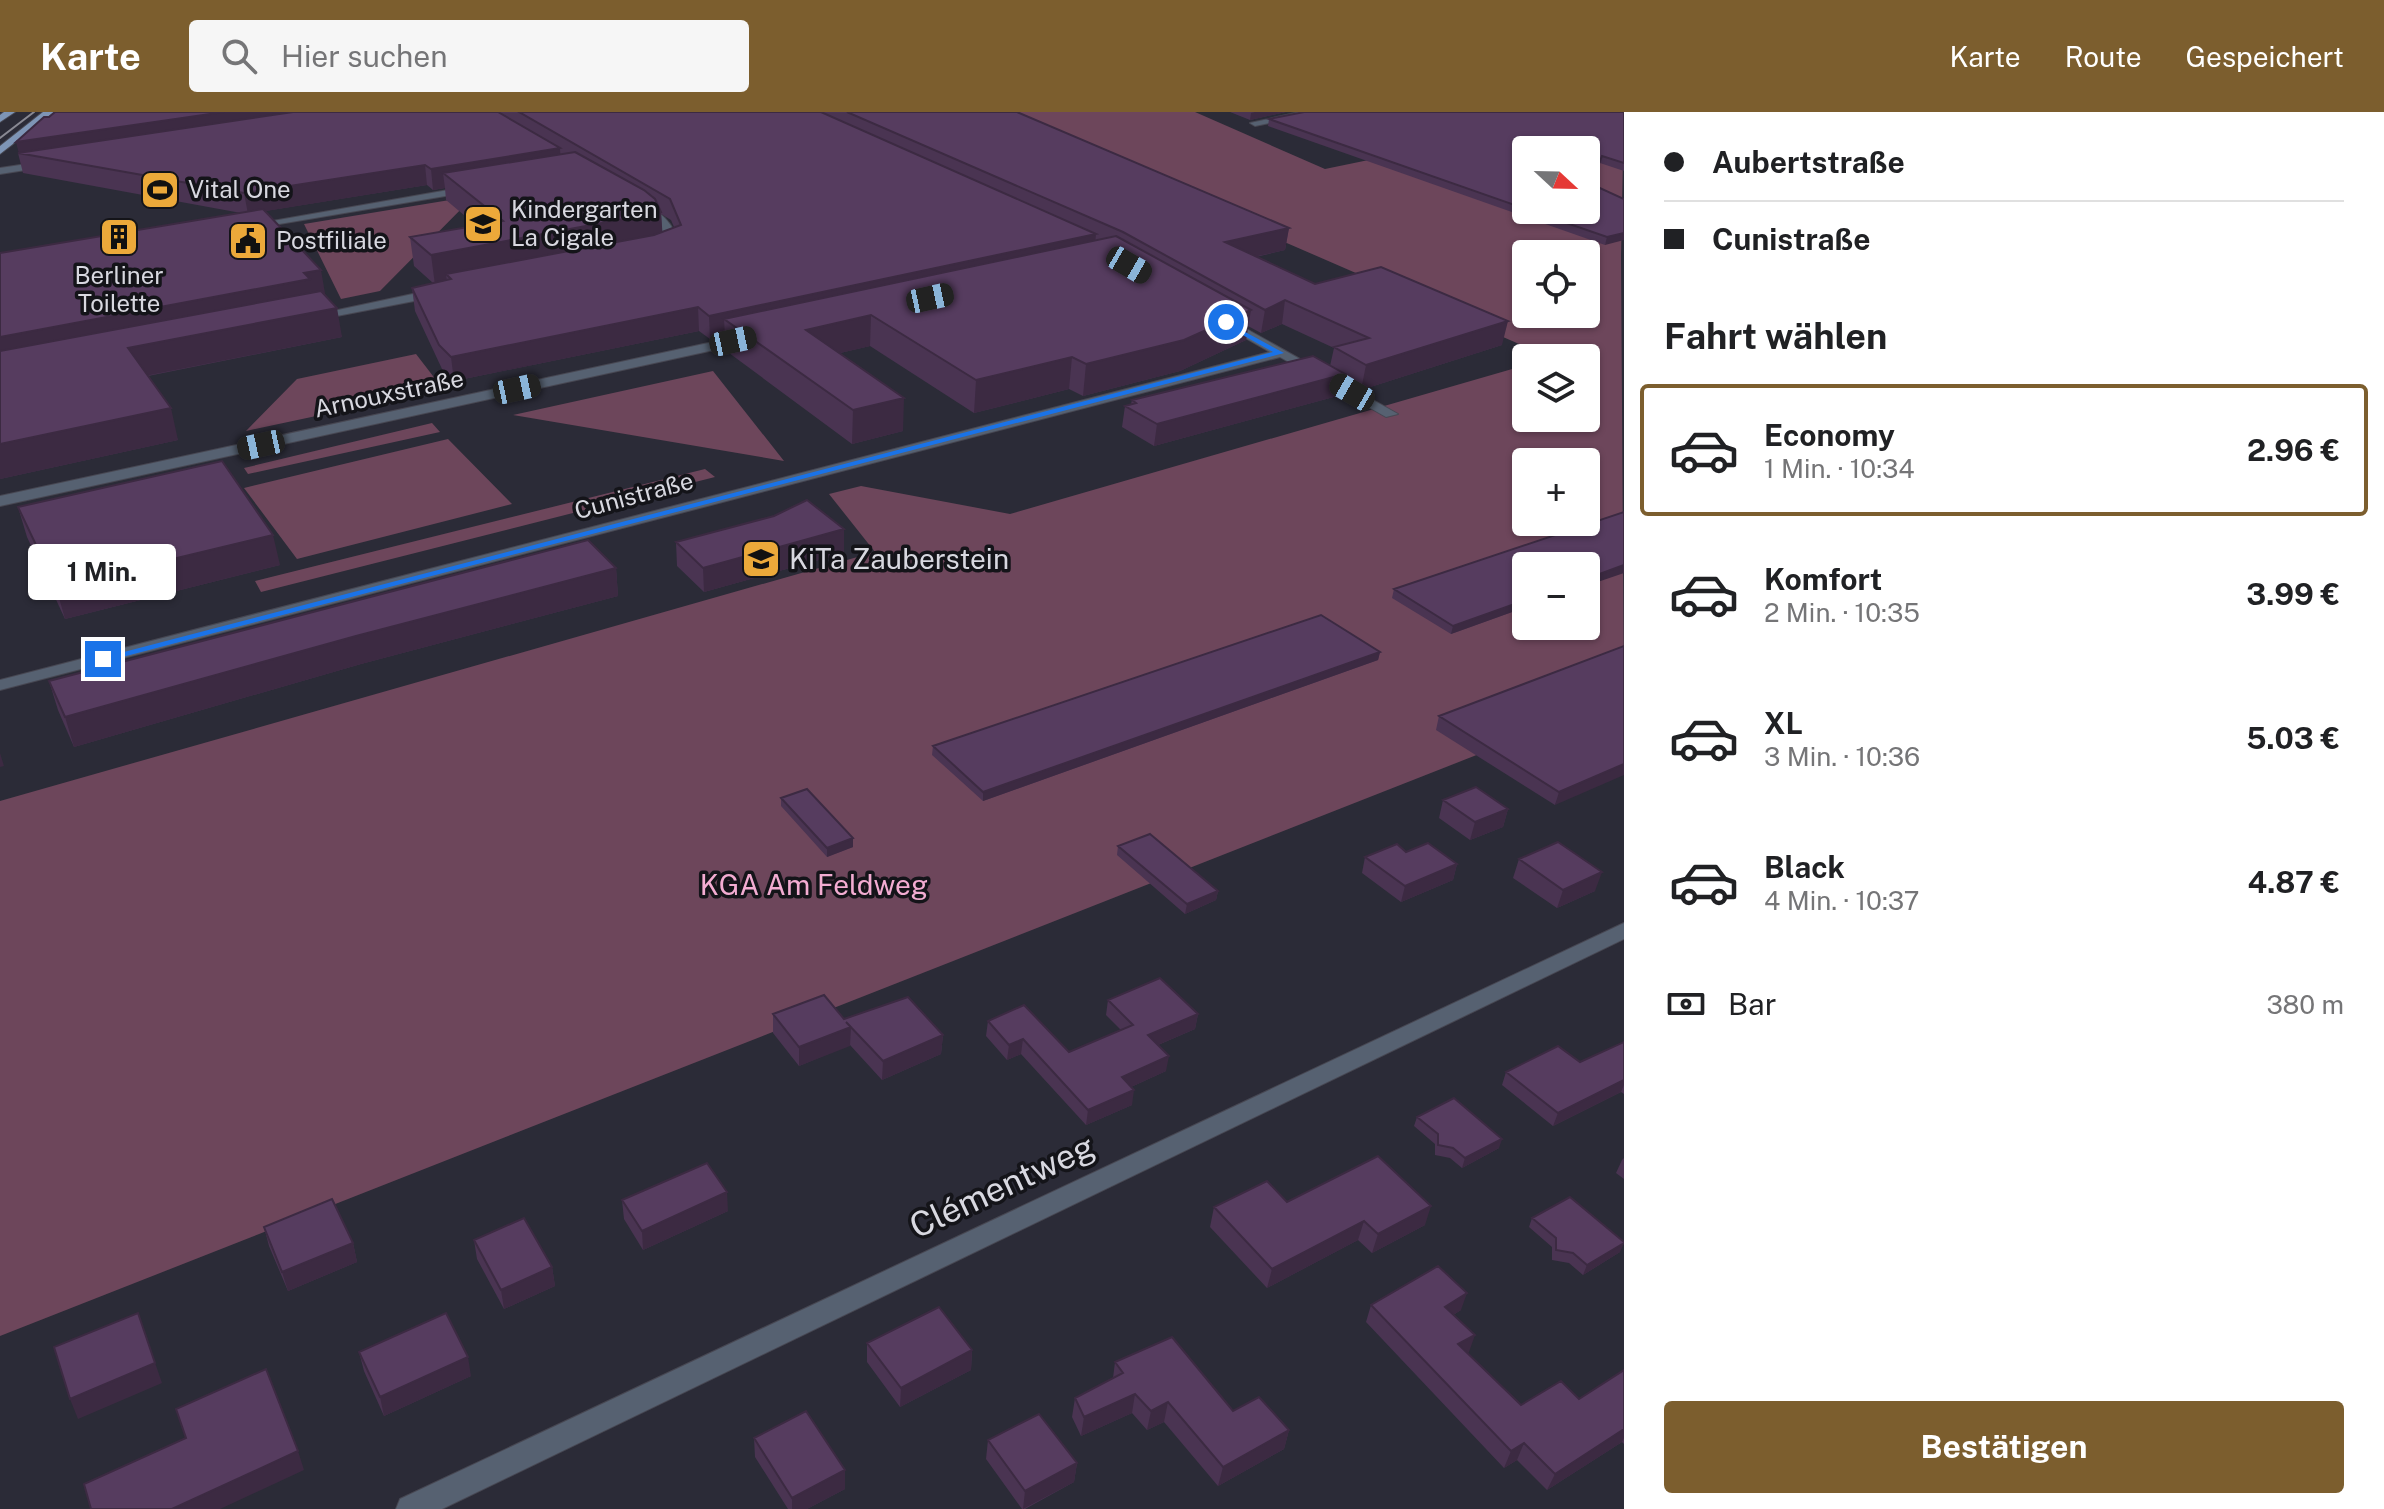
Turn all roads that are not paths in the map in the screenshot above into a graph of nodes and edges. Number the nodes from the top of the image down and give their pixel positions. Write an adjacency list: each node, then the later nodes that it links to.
1 (10, 112): 4 (main road)
2 (49, 112): 6 (main road)
3 (1316, 112): 5 (street)
4 (0, 119)
5 (1255, 123)
6 (0, 151)
7 (67, 161): 8 (street)
8 (0, 171)
9 (482, 188): 11 (street)
10 (626, 199): 12 (street)
11 (243, 228)
12 (654, 251)
13 (450, 290): 15 (street)
14 (1206, 310): 17 (street)
15 (295, 320)
16 (761, 335): 19 (street, Arnouxstraße)
17 (1280, 353): 18 (street); 20 (street, Cunistraße)
18 (1391, 414)
19 (0, 501)
20 (0, 685)
21 (1624, 930): 22 (street, Clémentweg)
22 (411, 1509)

